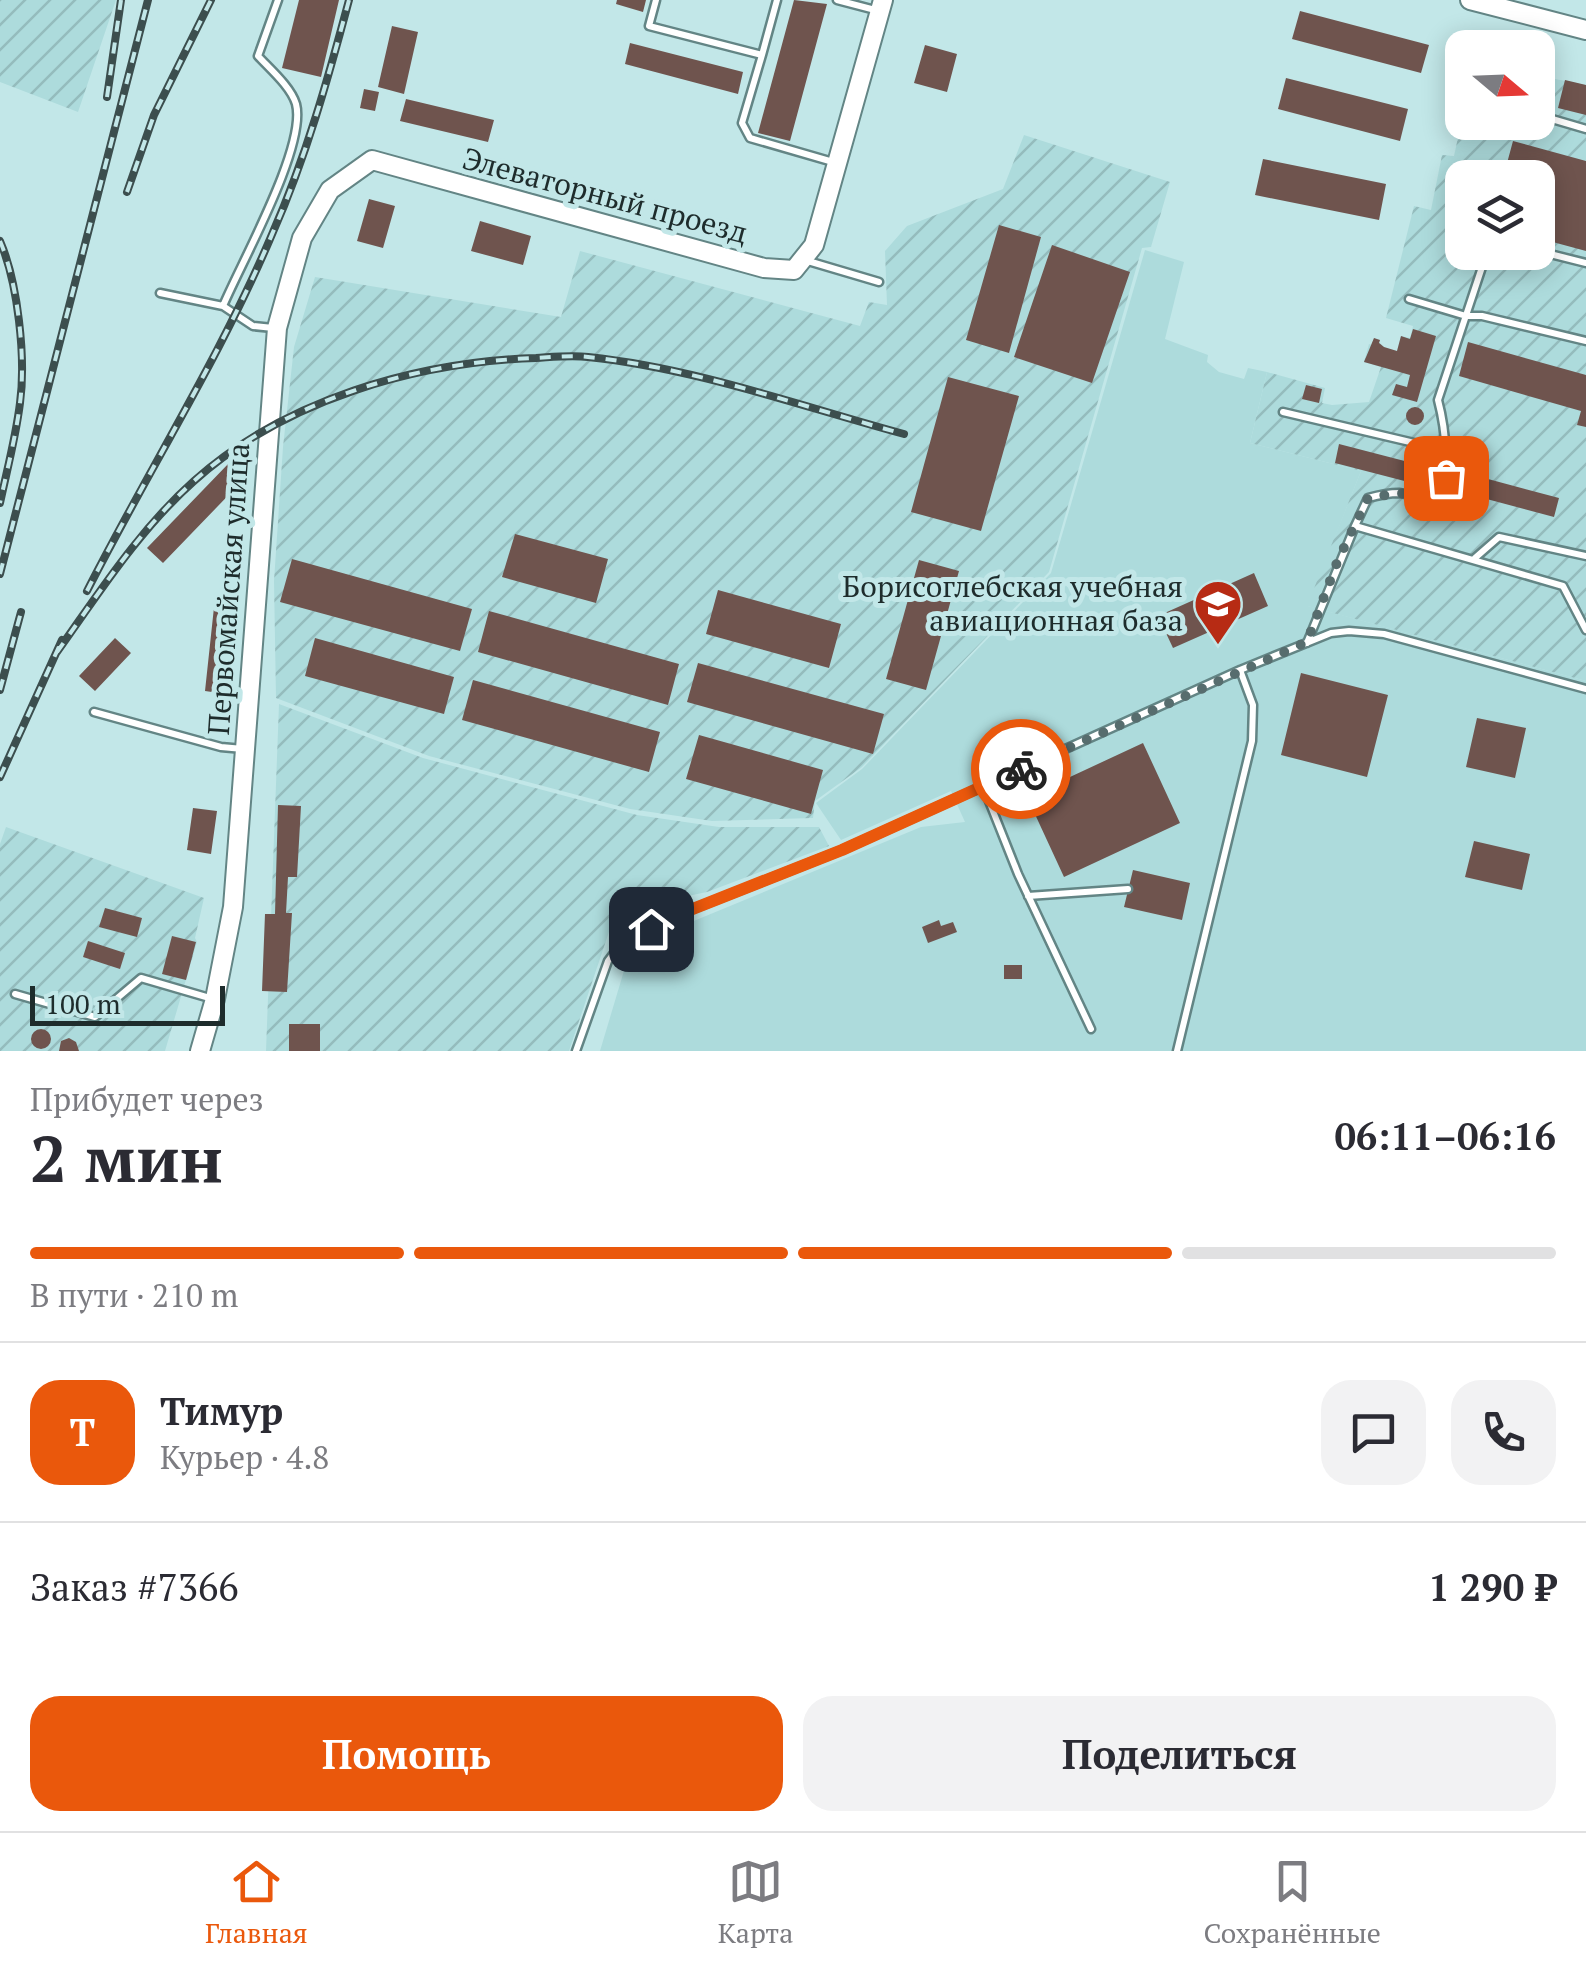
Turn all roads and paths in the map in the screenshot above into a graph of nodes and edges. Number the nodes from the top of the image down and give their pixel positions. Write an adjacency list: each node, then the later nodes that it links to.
1 (278, 0): 20 (lane)
2 (656, 0): 8 (lane)
3 (777, 0): 8 (lane)
4 (837, 0): 6 (lane)
5 (1470, 0): 7 (street)
6 (882, 5): 12 (street)
7 (1586, 30)
8 (762, 54): 12 (lane)
9 (1555, 119): 10 (lane)
10 (1586, 129)
11 (372, 160): 13 (street, Элеваторный проезд); 22 (street, Первомайская улица)
12 (837, 164): 13 (street)
13 (809, 252): 17 (lane)
14 (1555, 256): 15 (lane)
15 (1586, 263)
16 (1481, 270): 21 (lane)
17 (878, 282)
18 (160, 293): 20 (lane)
19 (1408, 298): 21 (lane)
20 (223, 306): 22 (lane)
21 (1466, 316): 23 (lane); 25 (lane)
22 (277, 328): 34 (street, Первомайская улица)
23 (1586, 341)
24 (1283, 412): 25 (lane)
25 (1444, 450): 26 (lane)
26 (1355, 526): 28 (lane); 30 (lane)
27 (1586, 556): 28 (lane)
28 (1474, 559): 29 (lane)
29 (1586, 630)
30 (1307, 642): 31 (lane); 32 (lane)
31 (1240, 670): 35 (lane); 43 (lane)
32 (1586, 689)
33 (94, 712): 34 (lane)
34 (245, 749): 39 (street, Первомайская улица)
35 (984, 786): 37 (lane); 42 (lane)
36 (1128, 889): 37 (lane)
37 (1028, 896): 40 (lane)
38 (15, 994): 39 (lane)
39 (215, 999): 41 (street, Первомайская улица)
40 (1091, 1029)
41 (200, 1051)
42 (576, 1051)
43 (1177, 1051)

